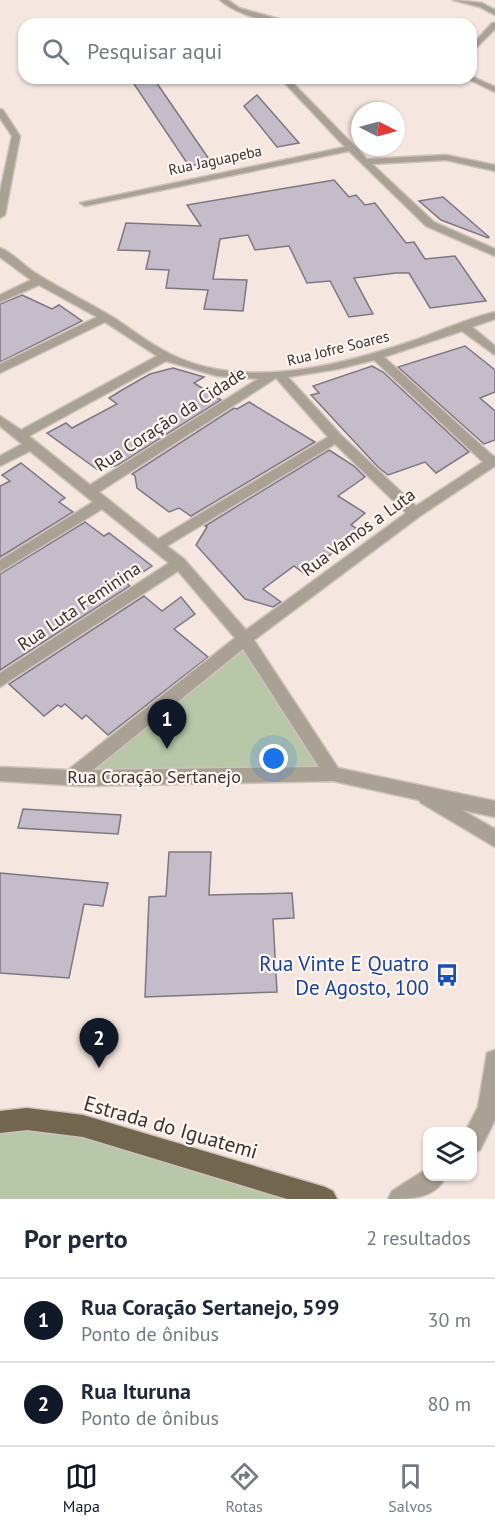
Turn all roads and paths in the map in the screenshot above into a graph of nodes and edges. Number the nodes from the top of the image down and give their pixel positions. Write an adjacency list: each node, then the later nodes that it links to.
1 (223, 0): 4 (street)
2 (456, 0): 5 (street)
3 (242, 1): 4 (street)
4 (237, 13): 6 (street)
5 (495, 13)
6 (262, 18)
7 (495, 25): 8 (street)
8 (477, 44)
9 (477, 81): 11 (street)
10 (290, 84): 13 (street)
11 (495, 90)
12 (0, 112): 18 (street)
13 (351, 148): 17 (street, Rua Jaguapeba)
14 (359, 156): 15 (street)
15 (365, 162): 16 (street); 20 (street)
16 (495, 168)
17 (85, 203)
18 (0, 215)
19 (0, 251): 21 (street, Rua Jofre Soares)
20 (495, 253)
21 (41, 280): 22 (street); 24 (street, Rua Jofre Soares)
22 (0, 299)
23 (495, 315): 25 (street, Rua Jofre Soares)
24 (105, 317): 27 (street, Rua Jofre Soares); 29 (street)
25 (464, 327): 26 (street); 28 (street, Rua Jofre Soares)
26 (495, 352)
27 (166, 356): 30 (street, Rua Jofre Soares); 33 (street)
28 (376, 356): 30 (street, Rua Jofre Soares); 34 (street)
29 (0, 369)
30 (276, 376): 32 (street); 36 (street, Rua Coração da Cidade)
31 (0, 420): 33 (street)
32 (336, 438): 38 (street); 39 (street)
33 (25, 441): 35 (street); 36 (street)
34 (493, 461): 38 (street, Rua Vamos a Luta)
35 (0, 462)
36 (89, 492): 37 (street)
37 (102, 502): 39 (street); 41 (street)
38 (416, 513): 42 (street, Rua Vamos a Luta)
39 (158, 545): 40 (street)
40 (179, 563): 42 (street); 43 (street, Rua Luta Feminina)
41 (0, 567)
42 (245, 639): 45 (street); 46 (street, Rua Vamos a Luta)
43 (0, 681)
44 (0, 774): 46 (street, Rua Coração Sertanejo)
45 (333, 774): 46 (street, Rua Coração Sertanejo); 47 (street, Rua Coração Sertanejo)
46 (72, 777)
47 (414, 790): 48 (street, Rua Coração Sertanejo); 49 (street, Rua Coração Sertanejo)
48 (495, 809)
49 (495, 839)
50 (495, 1061): 51 (street)
51 (492, 1114): 53 (street)
52 (0, 1122): 55 (main road, Estrada do Iguatemi)
53 (477, 1135)
54 (427, 1181): 56 (street)
55 (325, 1199)
56 (400, 1199)

